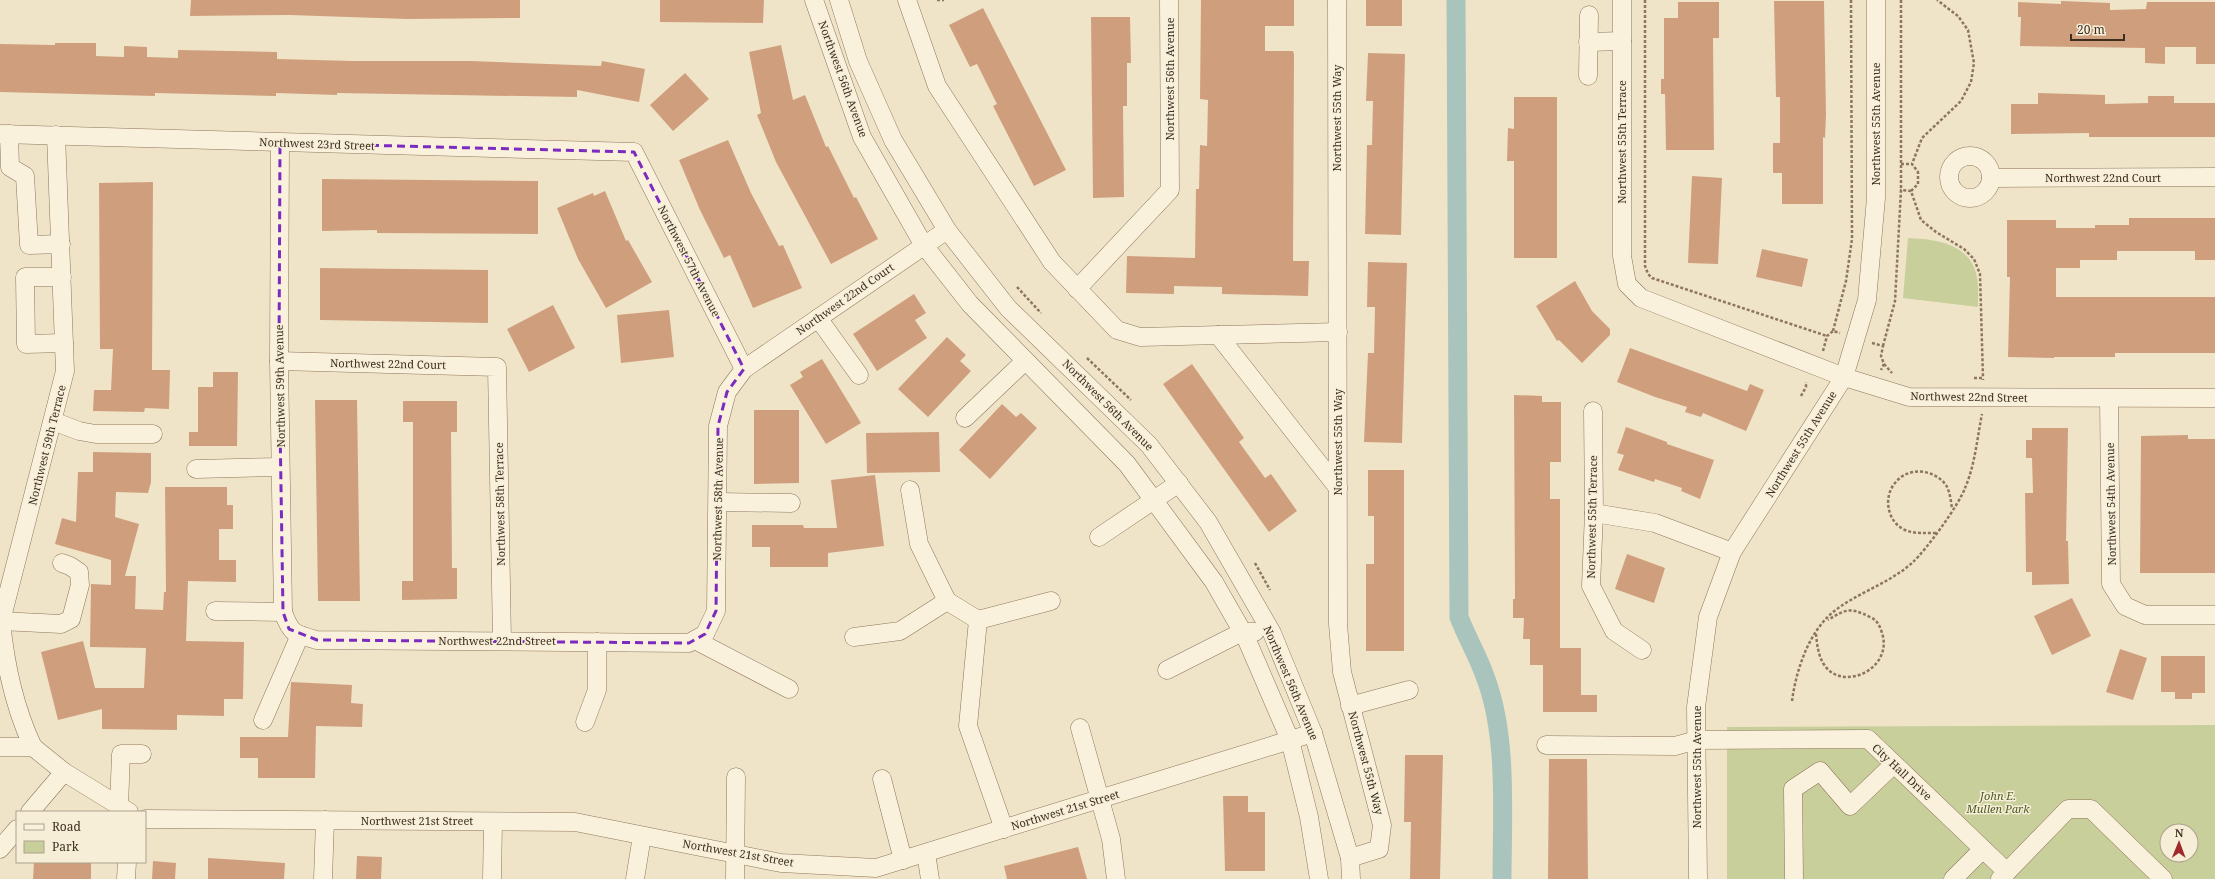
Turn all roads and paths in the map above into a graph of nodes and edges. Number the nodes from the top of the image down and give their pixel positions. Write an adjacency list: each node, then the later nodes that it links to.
1 (814, 0): 30 (street, Northwest 56th Avenue)
2 (839, 0): 28 (street, Northwest 56th Avenue)
3 (907, 0): 33 (street)
4 (937, 0): 5 (path)
5 (944, 0)
6 (1169, 0): 33 (street, Northwest 56th Avenue)
7 (1337, 0): 36 (street, Northwest 55th Way)
8 (1622, 0): 15 (street, Northwest 55th Terrace)
9 (1645, 0): 38 (path)
10 (1851, 0): 35 (path)
11 (1876, 0): 47 (street, Northwest 55th Avenue)
12 (1901, 0): 22 (path)
13 (1937, 0): 23 (path)
14 (1589, 15): 16 (street)
15 (1622, 41): 16 (street); 32 (street, Northwest 55th Terrace)
16 (1588, 42): 17 (street)
17 (1588, 76)
18 (4, 134): 19 (street, Northwest 23rd Street); 29 (street)
19 (56, 135): 20 (street, Northwest 23rd Street); 29 (street, Northwest 59th Terrace)
20 (280, 143): 21 (street, Northwest 23rd Street); 41 (street, Northwest 59th Avenue)
21 (634, 152): 44 (street, Northwest 57th Avenue)
22 (1901, 164): 23 (path); 26 (path)
23 (1912, 164): 27 (path)
24 (2215, 177): 25 (street, Northwest 22nd Court)
25 (1991, 178)
26 (1901, 190): 27 (path); 40 (path)
27 (1911, 190): 48 (path)
28 (946, 230): 30 (street, Northwest 22nd Court); 59 (street, Northwest 56th Avenue)
29 (60, 244): 31 (street, Northwest 59th Terrace)
30 (923, 244): 34 (street, Northwest 22nd Court); 42 (street, Northwest 56th Avenue)
31 (62, 277): 39 (street, Northwest 59th Terrace); 39 (street)
32 (1627, 284): 47 (street, Northwest 22nd Street)
33 (1077, 289): 37 (street)
34 (818, 318): 44 (street, Northwest 22nd Court); 45 (street)
35 (1833, 331)
36 (1338, 332): 37 (street); 60 (street, Northwest 55th Way)
37 (1218, 335): 60 (street)
38 (1827, 336)
39 (64, 343): 55 (street, Northwest 59th Terrace)
40 (1883, 346)
41 (279, 361): 43 (street, Northwest 22nd Court); 57 (street, Northwest 59th Avenue)
42 (1025, 361): 54 (street); 62 (street, Northwest 56th Avenue)
43 (497, 367): 85 (street, Northwest 58th Terrace)
44 (744, 369): 63 (street, Northwest 58th Avenue)
45 (859, 375)
46 (1804, 377): 49 (path)
47 (1844, 377): 51 (street, Northwest 22nd Street); 69 (street, Northwest 55th Avenue)
48 (1983, 378)
49 (1801, 396)
50 (2215, 398): 51 (street, Northwest 22nd Street)
51 (2109, 399): 75 (street, Northwest 54th Avenue)
52 (1983, 410): 65 (path)
53 (1594, 411): 66 (street, Northwest 55th Terrace)
54 (965, 418)
55 (53, 421): 56 (street); 77 (street, Northwest 59th Terrace)
56 (153, 434)
57 (280, 467): 58 (street); 74 (street, Northwest 59th Avenue)
58 (196, 469)
59 (1179, 483): 62 (street); 81 (street, Northwest 56th Avenue)
60 (1338, 488): 92 (street, Northwest 55th Way)
61 (910, 490): 71 (street)
62 (1153, 500): 68 (street); 80 (street, Northwest 56th Avenue)
63 (718, 502): 64 (street); 83 (street, Northwest 58th Avenue)
64 (791, 503)
65 (1952, 510): 67 (path); 67 (path)
66 (1594, 513): 69 (street); 87 (street, Northwest 55th Terrace)
67 (1936, 533): 78 (path)
68 (1099, 537)
69 (1732, 552): 98 (street, Northwest 55th Avenue)
70 (62, 563): 77 (street)
71 (947, 601): 76 (street); 84 (street)
72 (1051, 601): 76 (street)
73 (215, 611): 74 (street)
74 (283, 612): 79 (street, Northwest 59th Avenue)
75 (2215, 615)
76 (978, 620): 113 (street)
77 (1, 621): 101 (street, Northwest 59th Terrace)
78 (1824, 621): 82 (path); 82 (path)
79 (294, 632): 85 (street, Northwest 22nd Street); 93 (street)
80 (1242, 632): 81 (street); 88 (street); 97 (street, Northwest 56th Avenue)
81 (1272, 633): 96 (street, Northwest 56th Avenue)
82 (1816, 634): 91 (path)
83 (700, 637): 86 (street, Northwest 22nd Street); 89 (street)
84 (854, 638)
85 (502, 640): 86 (street, Northwest 22nd Street)
86 (597, 642): 94 (street)
87 (1642, 650)
88 (1167, 670)
89 (789, 689)
90 (1409, 690): 92 (street)
91 (1792, 701)
92 (1350, 706): 120 (street, Northwest 55th Way)
93 (263, 720)
94 (585, 722)
95 (1080, 728): 107 (street)
96 (1313, 733): 97 (street, Northwest 21st Street); 120 (street, Northwest 56th Avenue)
97 (1290, 740): 107 (street, Northwest 21st Street); 131 (street, Northwest 56th Avenue)
98 (1697, 740): 99 (street, City Hall Drive); 103 (street, City Hall Drive); 133 (street, Northwest 55th Avenue)
99 (1546, 745)
100 (0, 747): 101 (street)
101 (33, 747): 104 (street)
102 (142, 754): 108 (street)
103 (1894, 764): 117 (street, City Hall Drive); 134 (street)
104 (64, 772): 108 (street); 109 (street)
105 (736, 777): 119 (street)
106 (882, 779): 121 (street)
107 (1100, 799): 113 (street, Northwest 21st Street); 130 (street)
108 (124, 809)
109 (31, 811)
110 (146, 819): 111 (street, Northwest 21st Street)
111 (325, 820): 112 (street, Northwest 21st Street); 125 (street)
112 (493, 822): 115 (street, Northwest 21st Street); 126 (street)
113 (1004, 829): 118 (street, Northwest 21st Street)
114 (16, 830): 116 (street)
115 (642, 836): 119 (street, Northwest 21st Street); 127 (street)
116 (0, 849)
117 (1983, 849): 123 (street, City Hall Drive); 135 (street)
118 (926, 853): 121 (street, Northwest 21st Street); 129 (street)
119 (735, 854): 121 (street, Northwest 21st Street); 128 (street)
120 (1350, 858): 132 (street, Northwest 56th Avenue)
121 (903, 860)
122 (127, 863): 124 (street)
123 (2004, 875): 136 (street)
124 (126, 879)
125 (323, 879)
126 (492, 879)
127 (635, 879)
128 (734, 879)
129 (930, 879)
130 (1116, 879)
131 (1319, 879)
132 (1351, 879)
133 (1698, 879)
134 (1794, 879)
135 (1953, 879)
136 (2163, 879)

